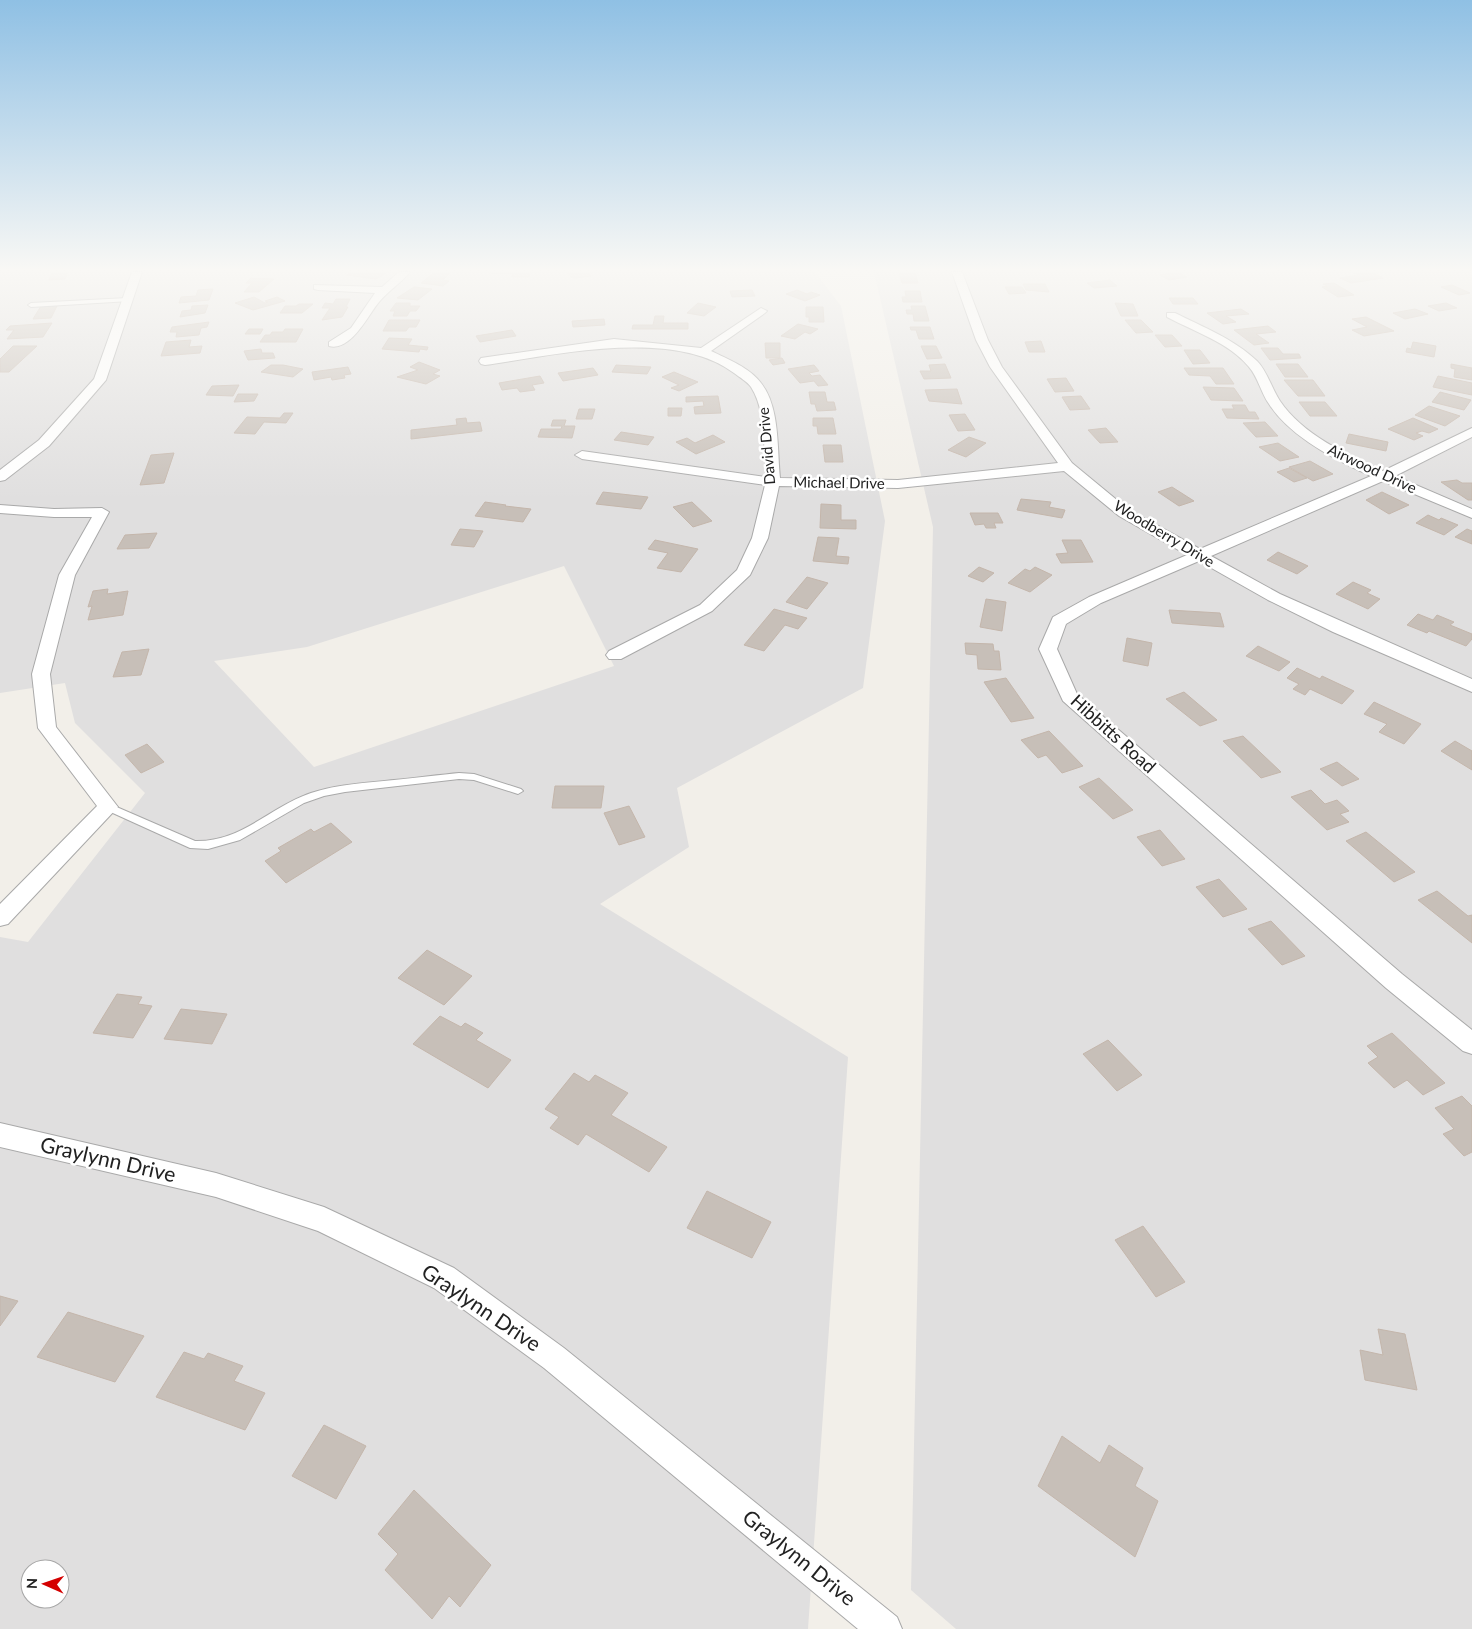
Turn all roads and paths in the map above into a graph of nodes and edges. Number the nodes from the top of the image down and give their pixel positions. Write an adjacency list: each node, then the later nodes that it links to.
1 (111, 348): 13 (street)
2 (578, 348): 8 (street, David Drive)
3 (674, 348): 7 (street, David Drive)
4 (709, 348): 7 (street)
5 (986, 348): 11 (street, Woodberry Drive)
6 (1233, 348): 12 (street, Airwood Drive)
7 (703, 352): 14 (street, David Drive)
8 (485, 361)
9 (1472, 432): 12 (street, Hibbitts Road)
10 (582, 455): 14 (street, Michael Drive)
11 (1067, 466): 14 (street, Michael Drive); 17 (street, Woodberry Drive)
12 (1383, 476): 16 (street, Airwood Drive); 17 (street, Hibbitts Road)
13 (0, 477)
14 (773, 482): 18 (street, David Drive)
15 (0, 509): 21 (street)
16 (1472, 514)
17 (1197, 556): 19 (street, Woodberry Drive); 23 (street, Hibbitts Road)
18 (615, 655)
19 (1472, 686)
20 (518, 790): 21 (lane)
21 (108, 807): 22 (street)
22 (0, 918)
23 (1472, 1044)
24 (0, 1135): 25 (street, Graylynn Drive)
25 (885, 1629)

